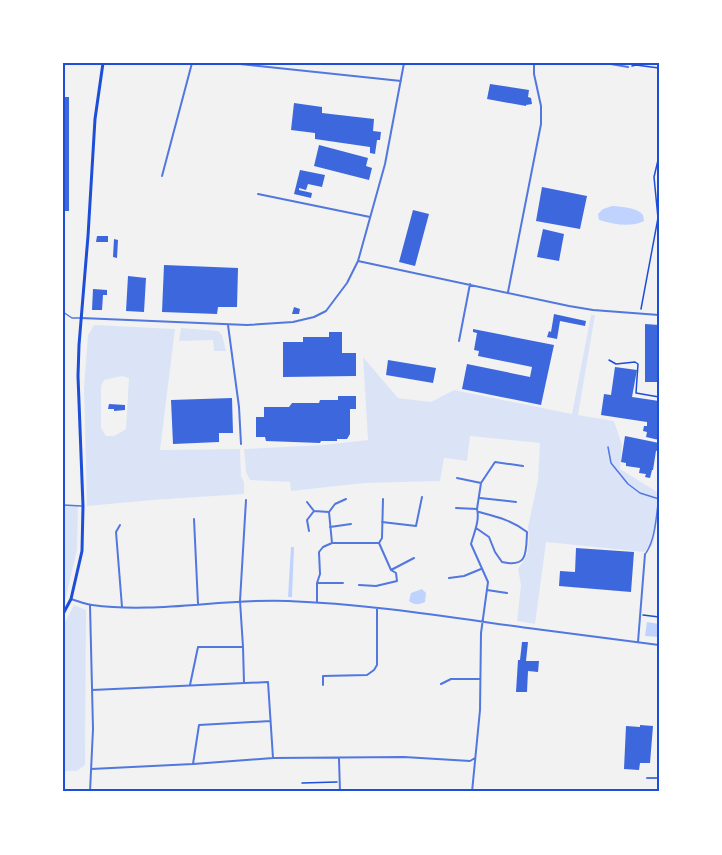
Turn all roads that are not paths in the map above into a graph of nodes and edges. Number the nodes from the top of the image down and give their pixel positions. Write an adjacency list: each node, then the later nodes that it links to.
1 (103, 63): 18 (main road)
2 (192, 63): 10 (street)
3 (231, 63): 7 (street)
4 (404, 63): 9 (street)
5 (534, 63): 15 (street)
6 (605, 63): 8 (street)
7 (266, 65): 9 (street)
8 (628, 67)
9 (401, 81): 12 (street)
10 (162, 176)
11 (258, 194): 12 (street)
12 (370, 217): 13 (street)
13 (358, 261): 14 (street); 19 (street)
14 (470, 284): 15 (street); 20 (street)
15 (508, 292): 17 (street)
16 (63, 312): 18 (street)
17 (659, 315)
18 (81, 318): 19 (street); 35 (main road)
19 (227, 324): 21 (street)
20 (459, 341)
21 (241, 444)
22 (609, 447): 28 (street)
23 (523, 466): 25 (street)
24 (457, 478): 25 (street)
25 (481, 483): 27 (street)
26 (422, 497): 41 (street)
27 (480, 498): 33 (street); 38 (street)
28 (659, 498): 49 (street)
29 (346, 499): 39 (street)
30 (383, 499): 41 (street)
31 (246, 500): 60 (street)
32 (307, 502): 37 (street)
33 (516, 502)
34 (63, 505): 35 (street)
35 (83, 506): 59 (main road)
36 (456, 508): 38 (street)
37 (314, 511): 39 (street); 46 (street)
38 (478, 511): 45 (street); 45 (street)
39 (328, 512): 44 (street)
40 (194, 519): 62 (street)
41 (382, 522): 48 (street)
42 (351, 524): 44 (street)
43 (120, 525): 64 (street)
44 (330, 527): 47 (street)
45 (476, 528): 51 (street)
46 (309, 531)
47 (332, 543): 48 (street); 54 (street)
48 (379, 543): 52 (street)
49 (645, 554): 68 (street)
50 (414, 558): 52 (street)
51 (482, 569): 53 (street); 57 (street)
52 (391, 570): 56 (street)
53 (449, 578)
54 (317, 583): 55 (street); 61 (street)
55 (343, 583)
56 (359, 585)
57 (487, 590): 58 (street); 67 (street)
58 (507, 593)
59 (70, 598): 63 (street); 66 (main road)
60 (240, 601): 61 (street); 62 (street); 70 (street)
61 (317, 602): 65 (street)
62 (198, 604): 64 (street)
63 (90, 605): 64 (street); 76 (street)
64 (122, 607)
65 (377, 608): 67 (street); 74 (street)
66 (63, 614)
67 (482, 621): 68 (street); 71 (street)
68 (638, 642): 69 (street)
69 (659, 645)
70 (243, 647): 72 (street); 75 (street)
71 (480, 679): 73 (street); 80 (street)
72 (244, 683): 75 (street); 77 (street)
73 (441, 684)
74 (323, 685)
75 (190, 686): 76 (street)
76 (92, 690): 82 (street)
77 (270, 721): 78 (street); 81 (street)
78 (273, 758): 79 (street); 81 (street)
79 (339, 758): 80 (street); 86 (street)
80 (476, 758): 87 (street)
81 (193, 764): 82 (street)
82 (91, 769): 85 (street)
83 (647, 778): 84 (street)
84 (659, 778)
85 (90, 792)
86 (340, 792)
87 (472, 792)

